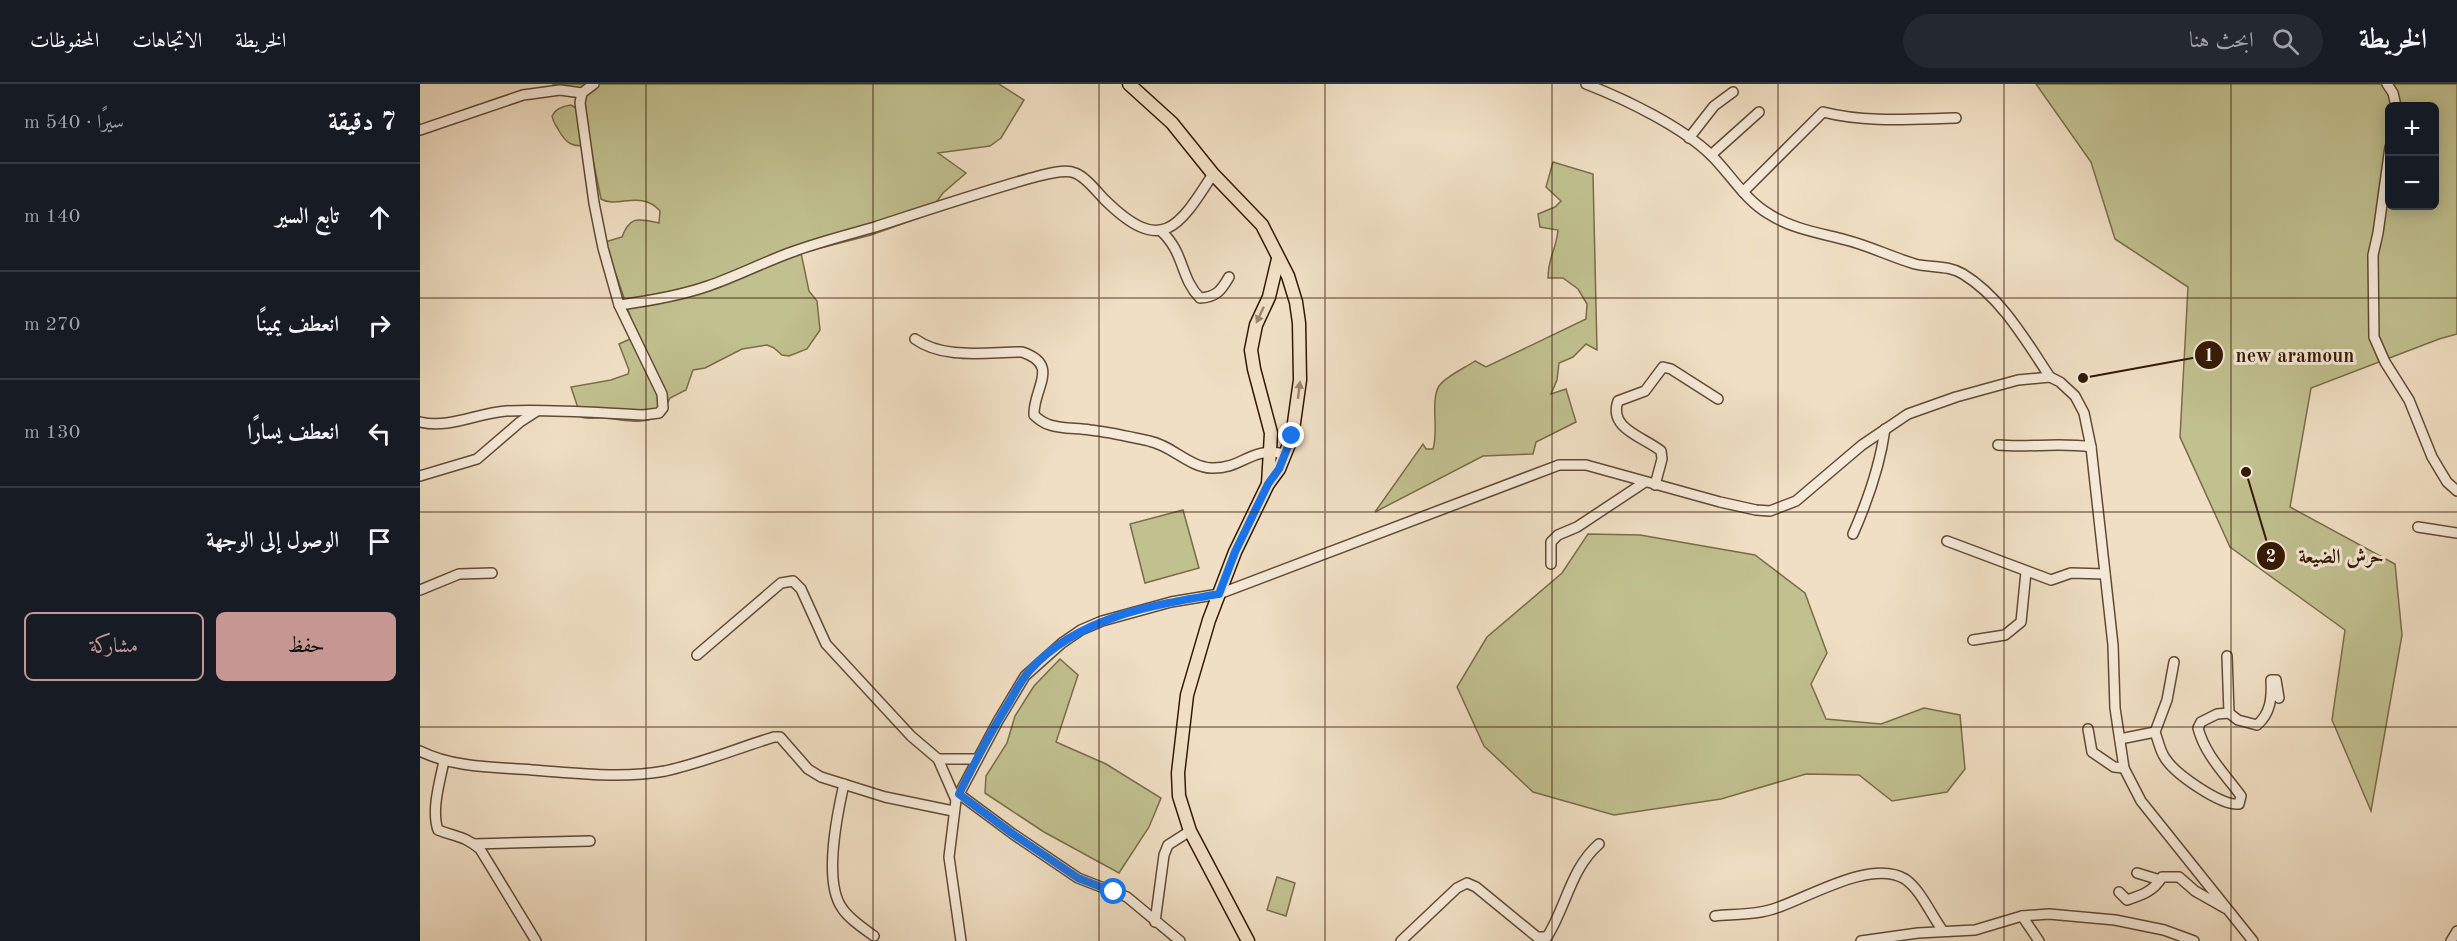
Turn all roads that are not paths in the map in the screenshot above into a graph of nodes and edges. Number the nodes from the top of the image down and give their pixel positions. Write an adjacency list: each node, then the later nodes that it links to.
1 (594, 84): 6 (street)
2 (1129, 84): 14 (main road)
3 (1586, 84): 11 (street)
4 (2387, 84): 7 (street)
5 (1733, 92): 11 (street)
6 (582, 93): 10 (street); 19 (street)
7 (2395, 102)
8 (1759, 112): 12 (street)
9 (1956, 118): 15 (street)
10 (420, 130)
11 (1689, 138): 12 (street)
12 (1711, 155): 15 (street)
13 (2389, 156): 36 (street)
14 (1213, 174): 16 (street); 17 (main road)
15 (1743, 192): 21 (street)
16 (1161, 231): 18 (street); 19 (street)
17 (1278, 259): 26 (main road, one-way to 26); 27 (main road, one-way to 17)
18 (1229, 277)
19 (619, 305): 23 (street)
20 (915, 339): 30 (street)
21 (2050, 377): 25 (street); 29 (street)
22 (1718, 399): 35 (street)
23 (539, 410): 24 (street); 32 (street)
24 (420, 422)
25 (1885, 429): 35 (street); 39 (street)
26 (1270, 433): 27 (main road); 30 (main road)
27 (1292, 436): 31 (main road)
28 (1998, 445): 29 (street)
29 (2091, 447): 44 (street)
30 (1270, 451): 31 (street); 34 (main road)
31 (1285, 454): 34 (main road)
32 (420, 476)
33 (1645, 482): 35 (street); 41 (street); 46 (street)
34 (1268, 484): 46 (main road)
35 (1655, 485)
36 (2457, 491)
37 (2418, 527): 38 (street)
38 (2457, 533)
39 (1852, 534)
40 (1947, 542): 42 (street)
41 (1551, 564)
42 (2026, 572): 44 (street); 47 (street)
43 (492, 573): 45 (street)
44 (2105, 574): 55 (street)
45 (420, 590)
46 (1219, 594): 58 (street); 64 (main road)
47 (1972, 640)
48 (697, 655): 57 (street)
49 (2227, 656): 52 (street)
50 (2174, 662): 54 (street)
51 (2279, 698): 52 (street)
52 (2229, 713): 54 (street)
53 (2088, 729): 60 (street)
54 (2155, 732): 55 (street)
55 (2120, 739): 60 (street)
56 (420, 751): 59 (street)
57 (938, 759): 58 (street); 62 (street)
58 (977, 759): 62 (street)
59 (444, 761): 61 (street); 66 (street)
60 (2124, 768): 71 (street)
61 (844, 784): 63 (street); 78 (street)
62 (957, 797): 63 (street); 74 (street)
63 (953, 811): 80 (street)
64 (1190, 831): 74 (street); 82 (main road)
65 (590, 841): 66 (street)
66 (474, 844): 79 (street)
67 (1599, 844): 83 (street)
68 (2137, 873): 69 (street)
69 (2160, 880): 70 (street); 71 (street)
70 (2119, 892)
71 (2230, 910): 88 (street)
72 (1715, 915): 75 (street)
73 (2022, 916): 76 (street); 86 (street); 87 (street)
74 (1155, 922): 81 (street)
75 (1943, 930): 76 (street); 84 (street)
76 (1975, 930): 85 (street)
77 (2457, 931): 89 (street)
78 (874, 936)
79 (536, 941)
80 (961, 941)
81 (1180, 941)
82 (1248, 941)
83 (1401, 941)
84 (1861, 941)
85 (1973, 941)
86 (2039, 941)
87 (2194, 941)
88 (2253, 941)
89 (2451, 941)

